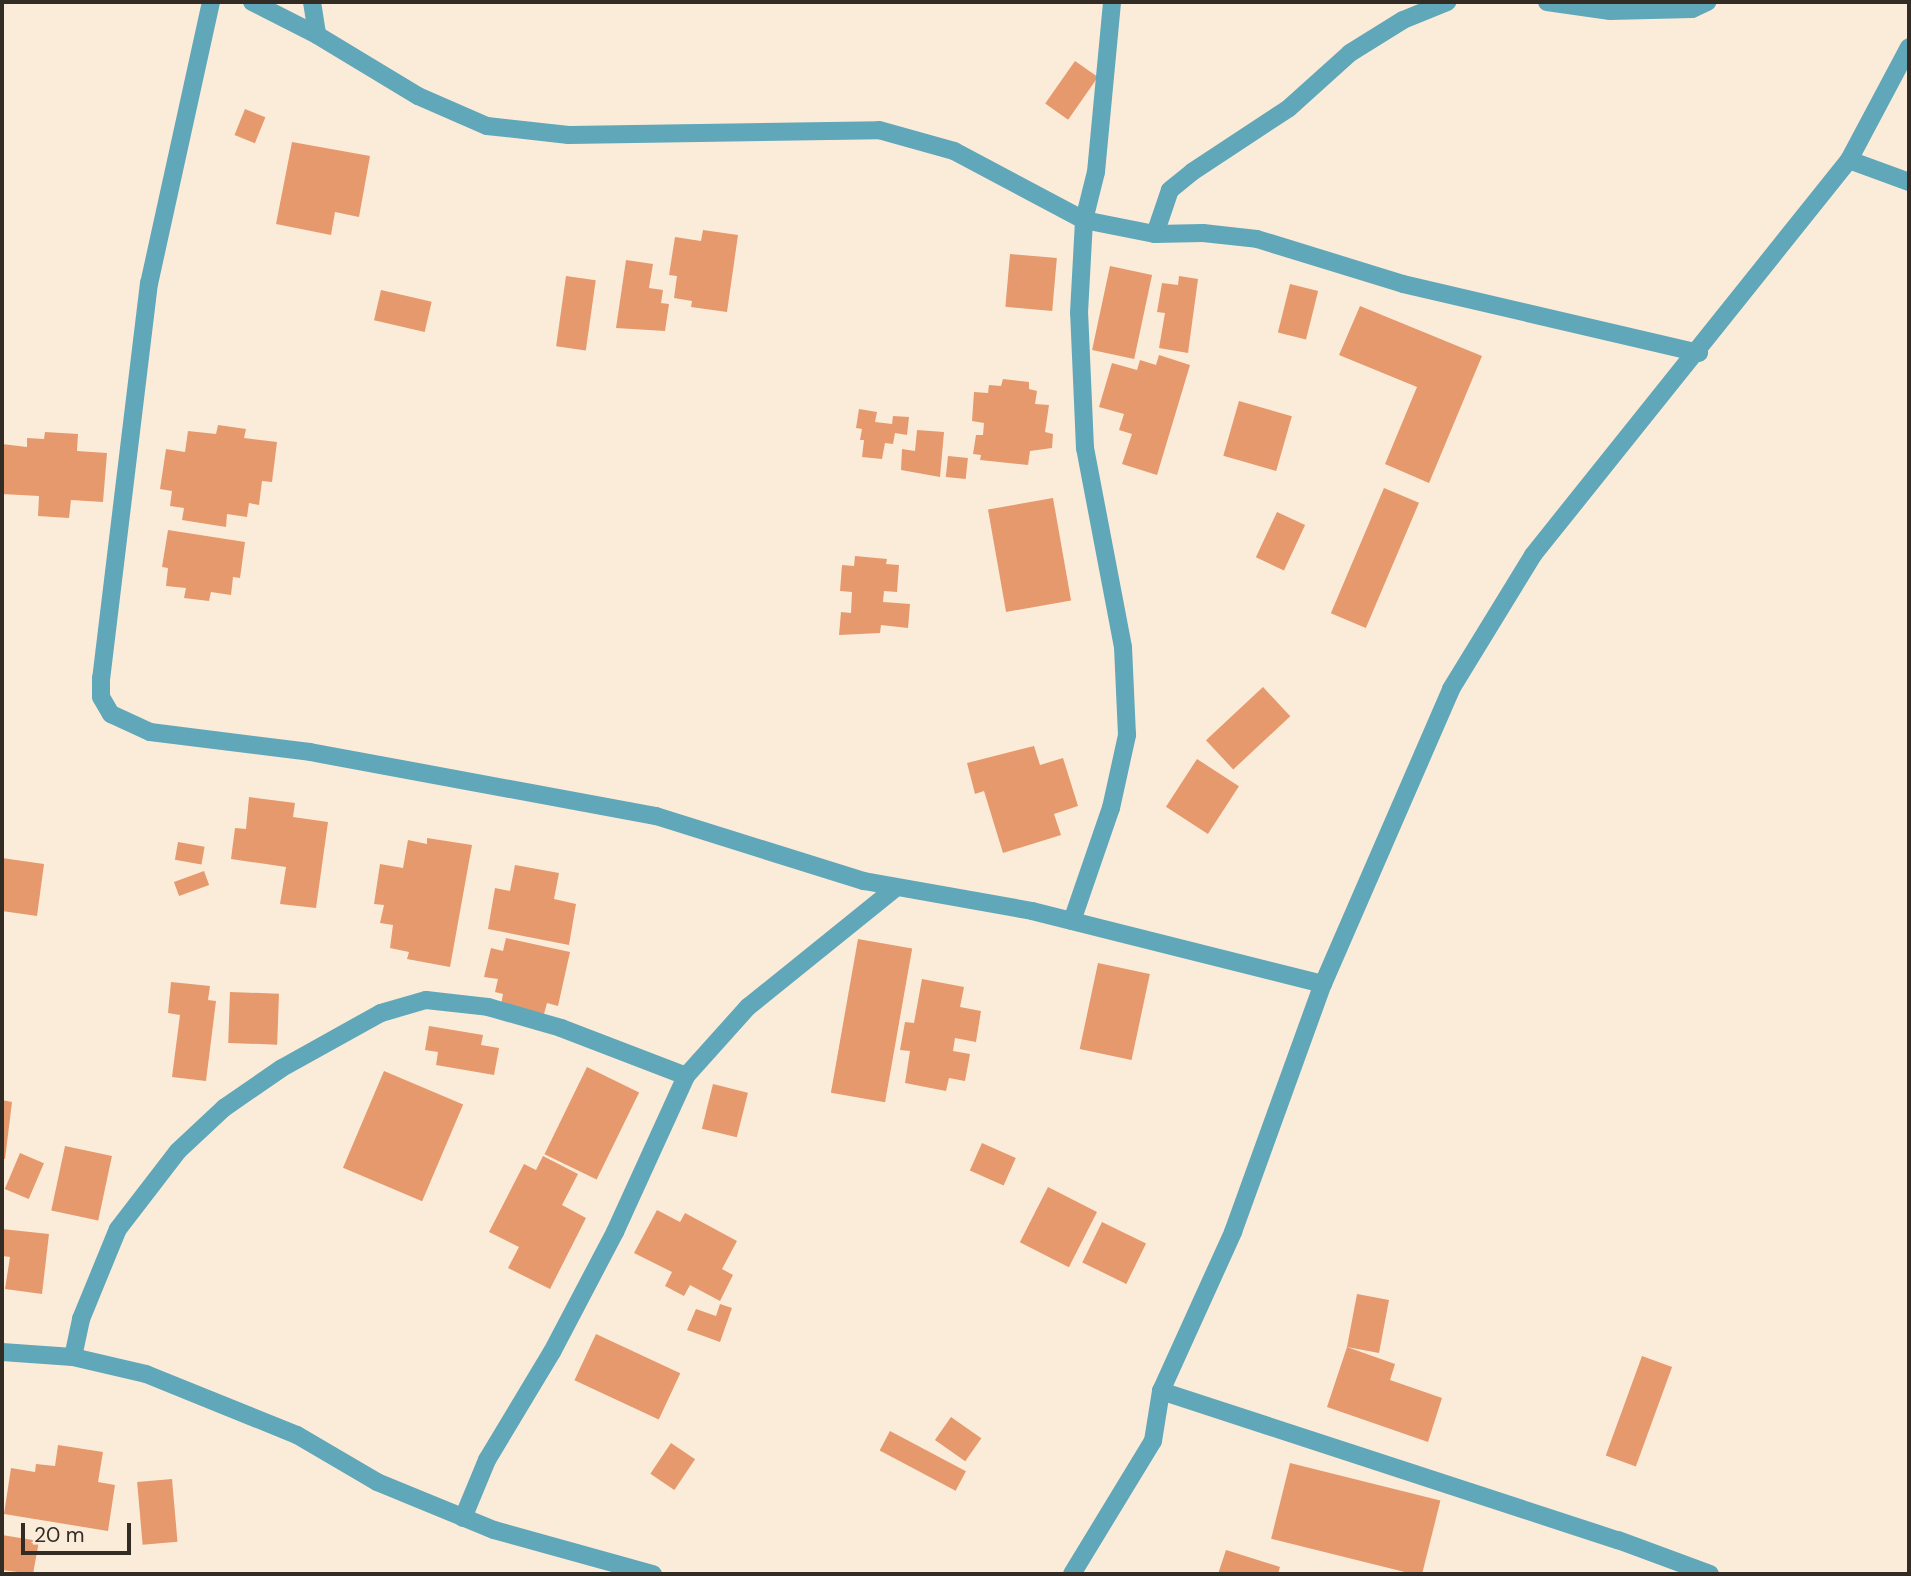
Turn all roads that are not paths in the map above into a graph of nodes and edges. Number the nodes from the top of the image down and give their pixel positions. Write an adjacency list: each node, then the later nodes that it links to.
1 (211, 2): 15 (street)
2 (252, 2): 8 (street)
3 (312, 2): 8 (street)
4 (1112, 2): 12 (street)
5 (1447, 2): 13 (street)
6 (1547, 2): 7 (street)
7 (1707, 2)
8 (317, 34): 12 (street)
9 (1909, 47): 10 (street)
10 (1849, 160): 11 (street); 14 (street)
11 (1909, 182)
12 (1084, 220): 13 (street); 16 (street)
13 (1155, 234): 14 (street)
14 (1699, 353): 17 (street)
15 (894, 889): 16 (street); 18 (street)
16 (1072, 921): 17 (street)
17 (1323, 984): 21 (street)
18 (686, 1076): 20 (street); 22 (street)
19 (2, 1352): 20 (street)
20 (73, 1357): 22 (street)
21 (1161, 1391): 24 (street); 25 (street)
22 (463, 1518): 23 (street)
23 (653, 1574)
24 (1072, 1574)
25 (1710, 1574)

